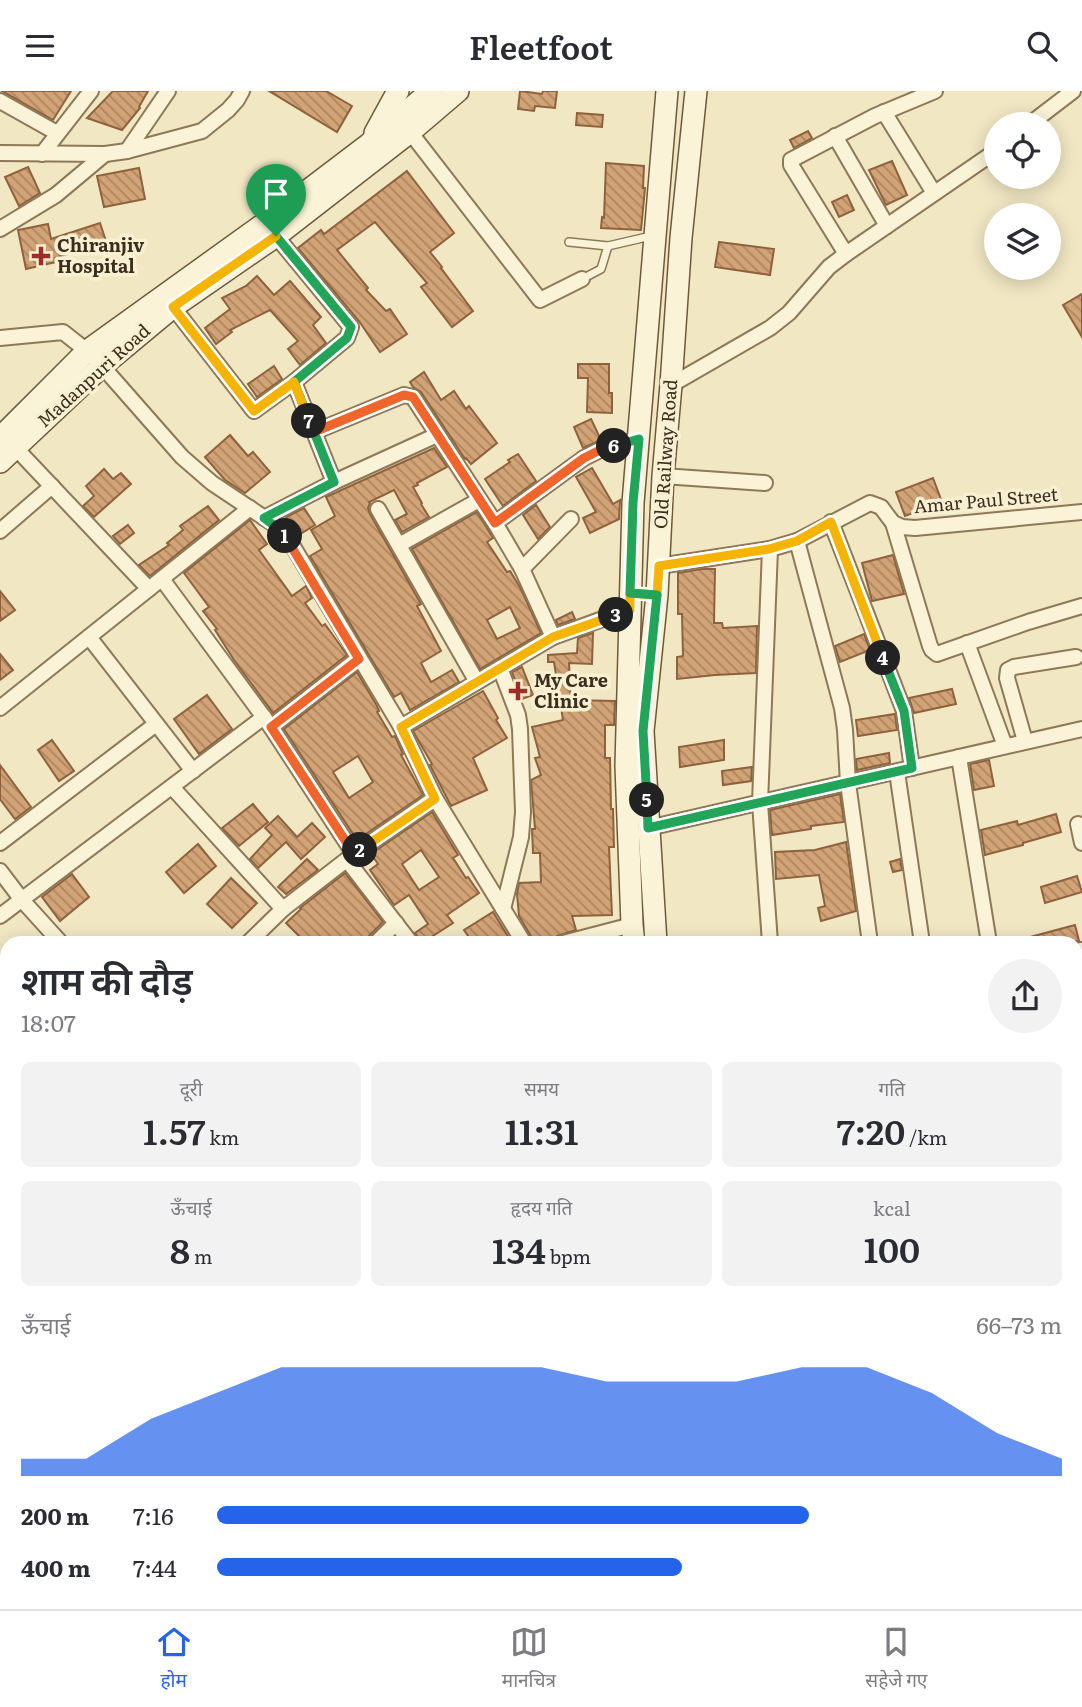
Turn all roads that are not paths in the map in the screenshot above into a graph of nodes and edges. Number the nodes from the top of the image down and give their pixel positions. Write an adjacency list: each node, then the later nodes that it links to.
1 (91, 91): 15 (street)
2 (169, 91): 18 (street)
3 (242, 91): 18 (street)
4 (400, 91): 14 (main road); 17 (main road)
5 (431, 91): 14 (main road, Madanpuri Road)
6 (458, 91): 14 (main road, Madanpuri Road)
7 (667, 91): 26 (main road, Old Railway Road)
8 (696, 91): 28 (main road, Old Railway Road)
9 (935, 91): 12 (street)
10 (1073, 91): 13 (street)
11 (0, 101): 15 (street)
12 (884, 112): 16 (street); 23 (street)
13 (1046, 112)
14 (409, 122): 17 (main road, Madanpuri Road); 27 (main road, Madanpuri Road); 32 (street)
15 (57, 133): 20 (street)
16 (835, 137): 24 (street); 31 (street)
17 (369, 144): 35 (main road, Madanpuri Road)
18 (127, 151): 21 (street)
19 (0, 153): 20 (street)
20 (41, 154): 21 (street)
21 (105, 154): 25 (street)
22 (984, 159): 23 (street)
23 (934, 193): 24 (street)
24 (887, 226): 31 (street)
25 (0, 229)
26 (655, 235): 28 (main road); 30 (lane); 40 (main road, Old Railway Road)
27 (276, 236): 33 (main road, Madanpuri Road); 36 (street)
28 (681, 238): 37 (main road, Old Railway Road)
29 (569, 241): 30 (lane)
30 (608, 246): 32 (lane)
31 (846, 254): 37 (street)
32 (582, 279)
33 (173, 307): 35 (main road, Madanpuri Road); 36 (street)
34 (0, 338): 35 (street)
35 (94, 358): 41 (main road, Madanpuri Road); 47 (street)
36 (294, 382): 38 (street)
37 (671, 385): 42 (main road, Old Railway Road)
38 (314, 432): 39 (street); 43 (street)
39 (437, 435): 43 (street); 46 (street)
40 (639, 439): 53 (street); 64 (main road, Old Railway Road)
41 (5, 446): 45 (street)
42 (663, 476): 44 (street); 59 (main road, Old Railway Road)
43 (334, 482): 50 (street)
44 (765, 483)
45 (52, 486): 55 (street); 62 (street)
46 (479, 500): 53 (street); 57 (street)
47 (250, 508): 50 (street); 61 (street)
48 (378, 509): 57 (street)
49 (1082, 512): 54 (street, Amar Paul Street)
50 (264, 518): 70 (street)
51 (571, 519): 60 (street)
52 (831, 522): 54 (street); 56 (street); 81 (street)
53 (495, 523): 60 (street)
54 (893, 523): 68 (street)
55 (0, 531)
56 (797, 541): 58 (street); 84 (street)
57 (399, 545): 72 (street)
58 (769, 549): 59 (street); 87 (street)
59 (659, 566): 63 (main road, Old Railway Road)
60 (522, 569): 67 (street)
61 (162, 579): 62 (street); 74 (street)
62 (149, 589): 66 (street)
63 (657, 595): 64 (main road); 89 (main road, Old Railway Road)
64 (630, 601): 67 (street); 99 (main road, Old Railway Road)
65 (1082, 606): 68 (street)
66 (89, 637): 73 (street); 75 (street)
67 (553, 637): 71 (street)
68 (967, 643): 79 (street)
69 (1076, 657): 78 (street)
70 (359, 659): 74 (street); 76 (street)
71 (500, 668): 72 (street); 96 (street)
72 (477, 683): 76 (street)
73 (0, 708)
74 (268, 722): 82 (street); 92 (street)
75 (156, 724): 82 (street); 90 (street)
76 (401, 727): 86 (street)
77 (1082, 729): 78 (street)
78 (1025, 741): 79 (street)
79 (1006, 746): 80 (street)
80 (959, 757): 81 (street); 109 (street)
81 (912, 768): 83 (street)
82 (193, 771): 85 (street)
83 (897, 772): 84 (street); 108 (street)
84 (848, 783): 87 (street); 107 (street)
85 (172, 787): 94 (street); 95 (street)
86 (435, 799): 92 (street); 96 (street)
87 (760, 803): 89 (street); 106 (street)
88 (1078, 824): 91 (street)
89 (648, 828): 105 (main road, Old Railway Road)
90 (0, 843)
91 (1082, 843)
92 (350, 857): 95 (street); 98 (street)
93 (0, 871): 94 (street)
94 (22, 900): 97 (street); 100 (street)
95 (283, 909): 101 (street)
96 (503, 909): 104 (street)
97 (0, 916)
98 (396, 923): 102 (street); 103 (street)
99 (633, 934)
100 (55, 936)
101 (255, 936)
102 (383, 936)
103 (406, 936)
104 (520, 936)
105 (656, 936)
106 (770, 936)
107 (869, 936)
108 (921, 936)
109 (988, 936)

